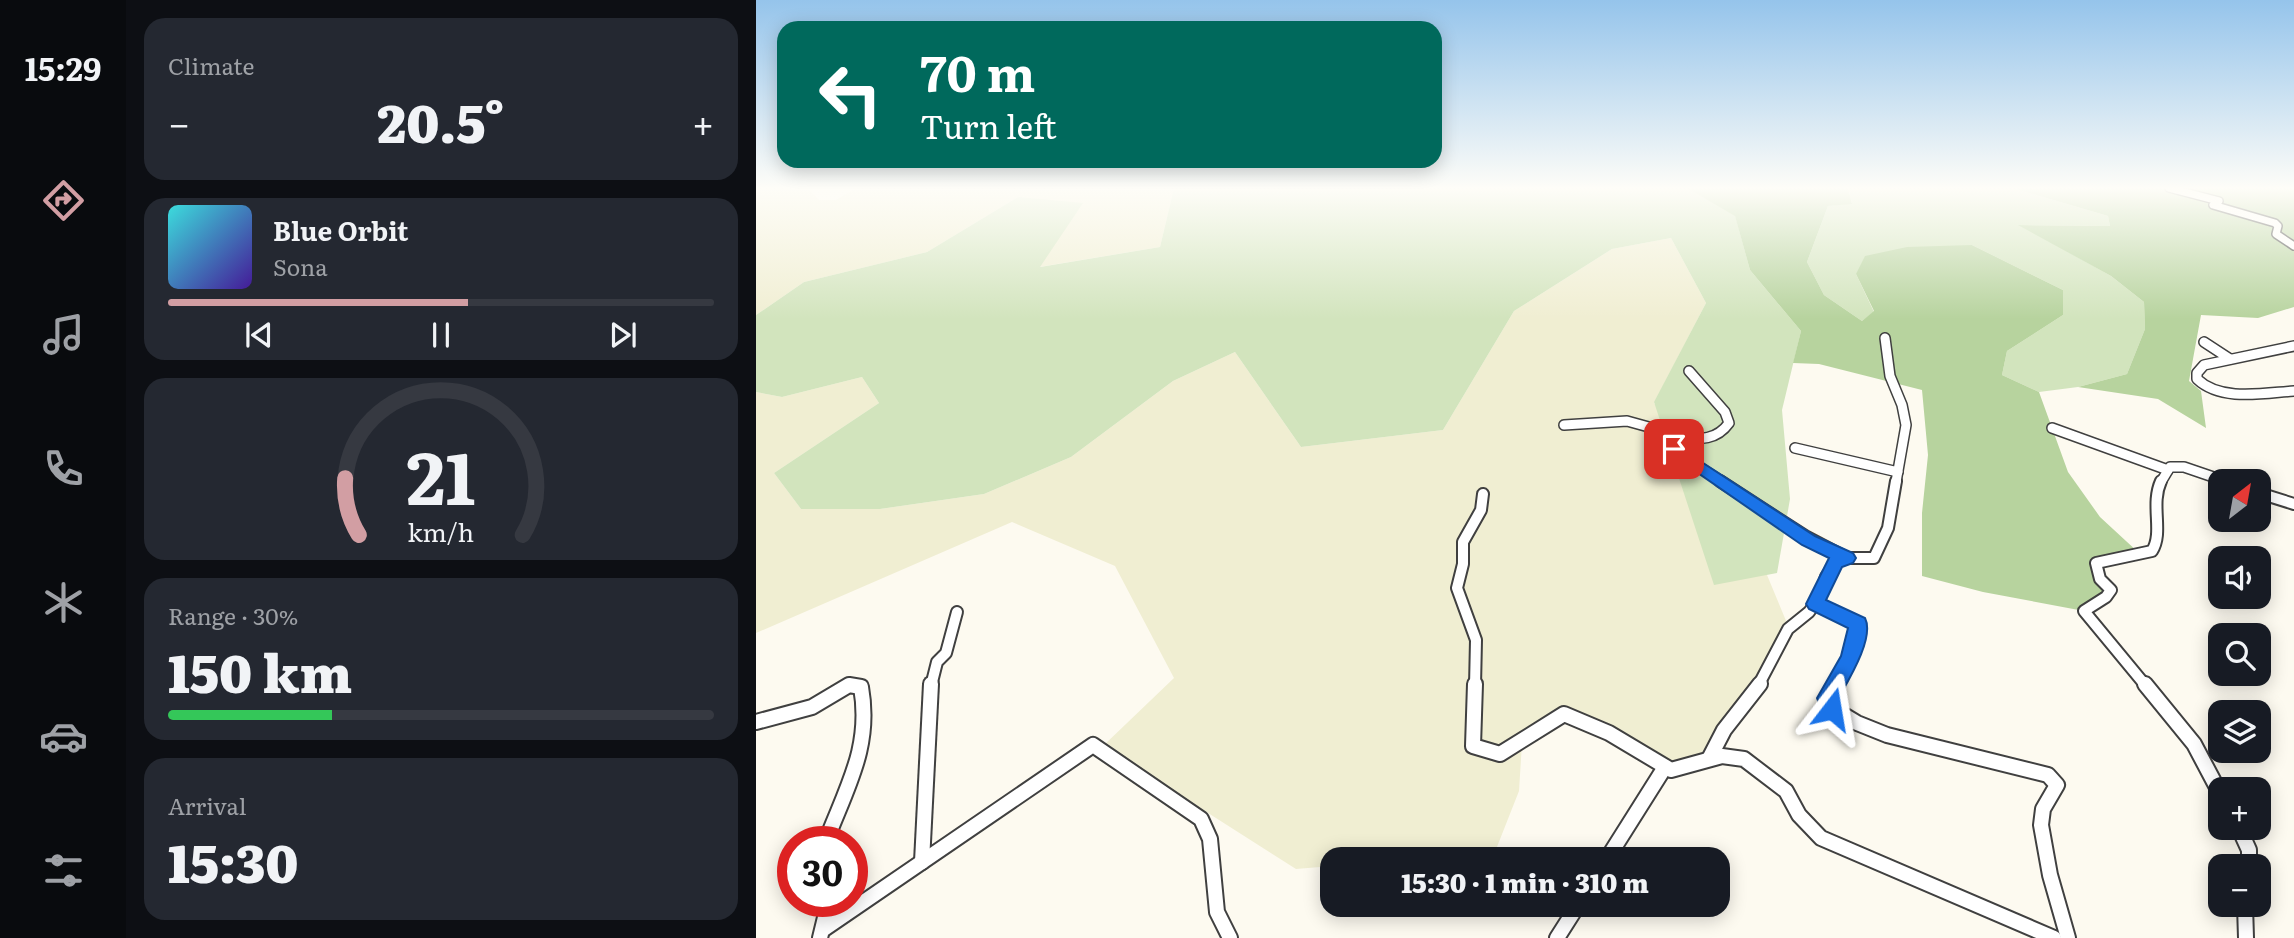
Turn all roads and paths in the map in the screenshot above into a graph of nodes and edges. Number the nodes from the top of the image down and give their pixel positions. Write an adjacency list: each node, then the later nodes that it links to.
1 (2277, 232): 2 (street)
2 (2294, 246)
3 (1885, 338): 14 (street)
4 (2294, 346): 5 (street)
5 (2230, 359): 6 (street); 6 (street)
6 (2204, 365): 8 (street)
7 (1689, 371): 11 (street)
8 (2294, 391)
9 (1564, 425): 11 (street)
10 (2052, 428): 13 (street)
11 (1681, 437): 19 (street)
12 (1794, 448): 14 (street)
13 (2168, 470): 15 (street); 25 (street)
14 (1898, 472): 19 (street)
15 (2208, 475)
16 (1483, 495): 24 (street)
17 (2272, 497): 18 (street)
18 (2294, 504)
19 (1847, 558): 20 (street)
20 (1815, 604): 23 (street); 35 (street)
21 (957, 612): 28 (street)
22 (756, 722): 26 (street)
23 (1709, 759): 24 (street); 34 (street)
24 (1665, 767): 27 (street)
25 (2212, 777)
26 (832, 826)
27 (1615, 847)
28 (922, 862): 31 (street); 32 (street)
29 (1570, 917): 33 (street)
30 (2245, 917): 36 (street)
31 (822, 933)
32 (1230, 938)
33 (1557, 938)
34 (2054, 938)
35 (2068, 938)
36 (2246, 938)

